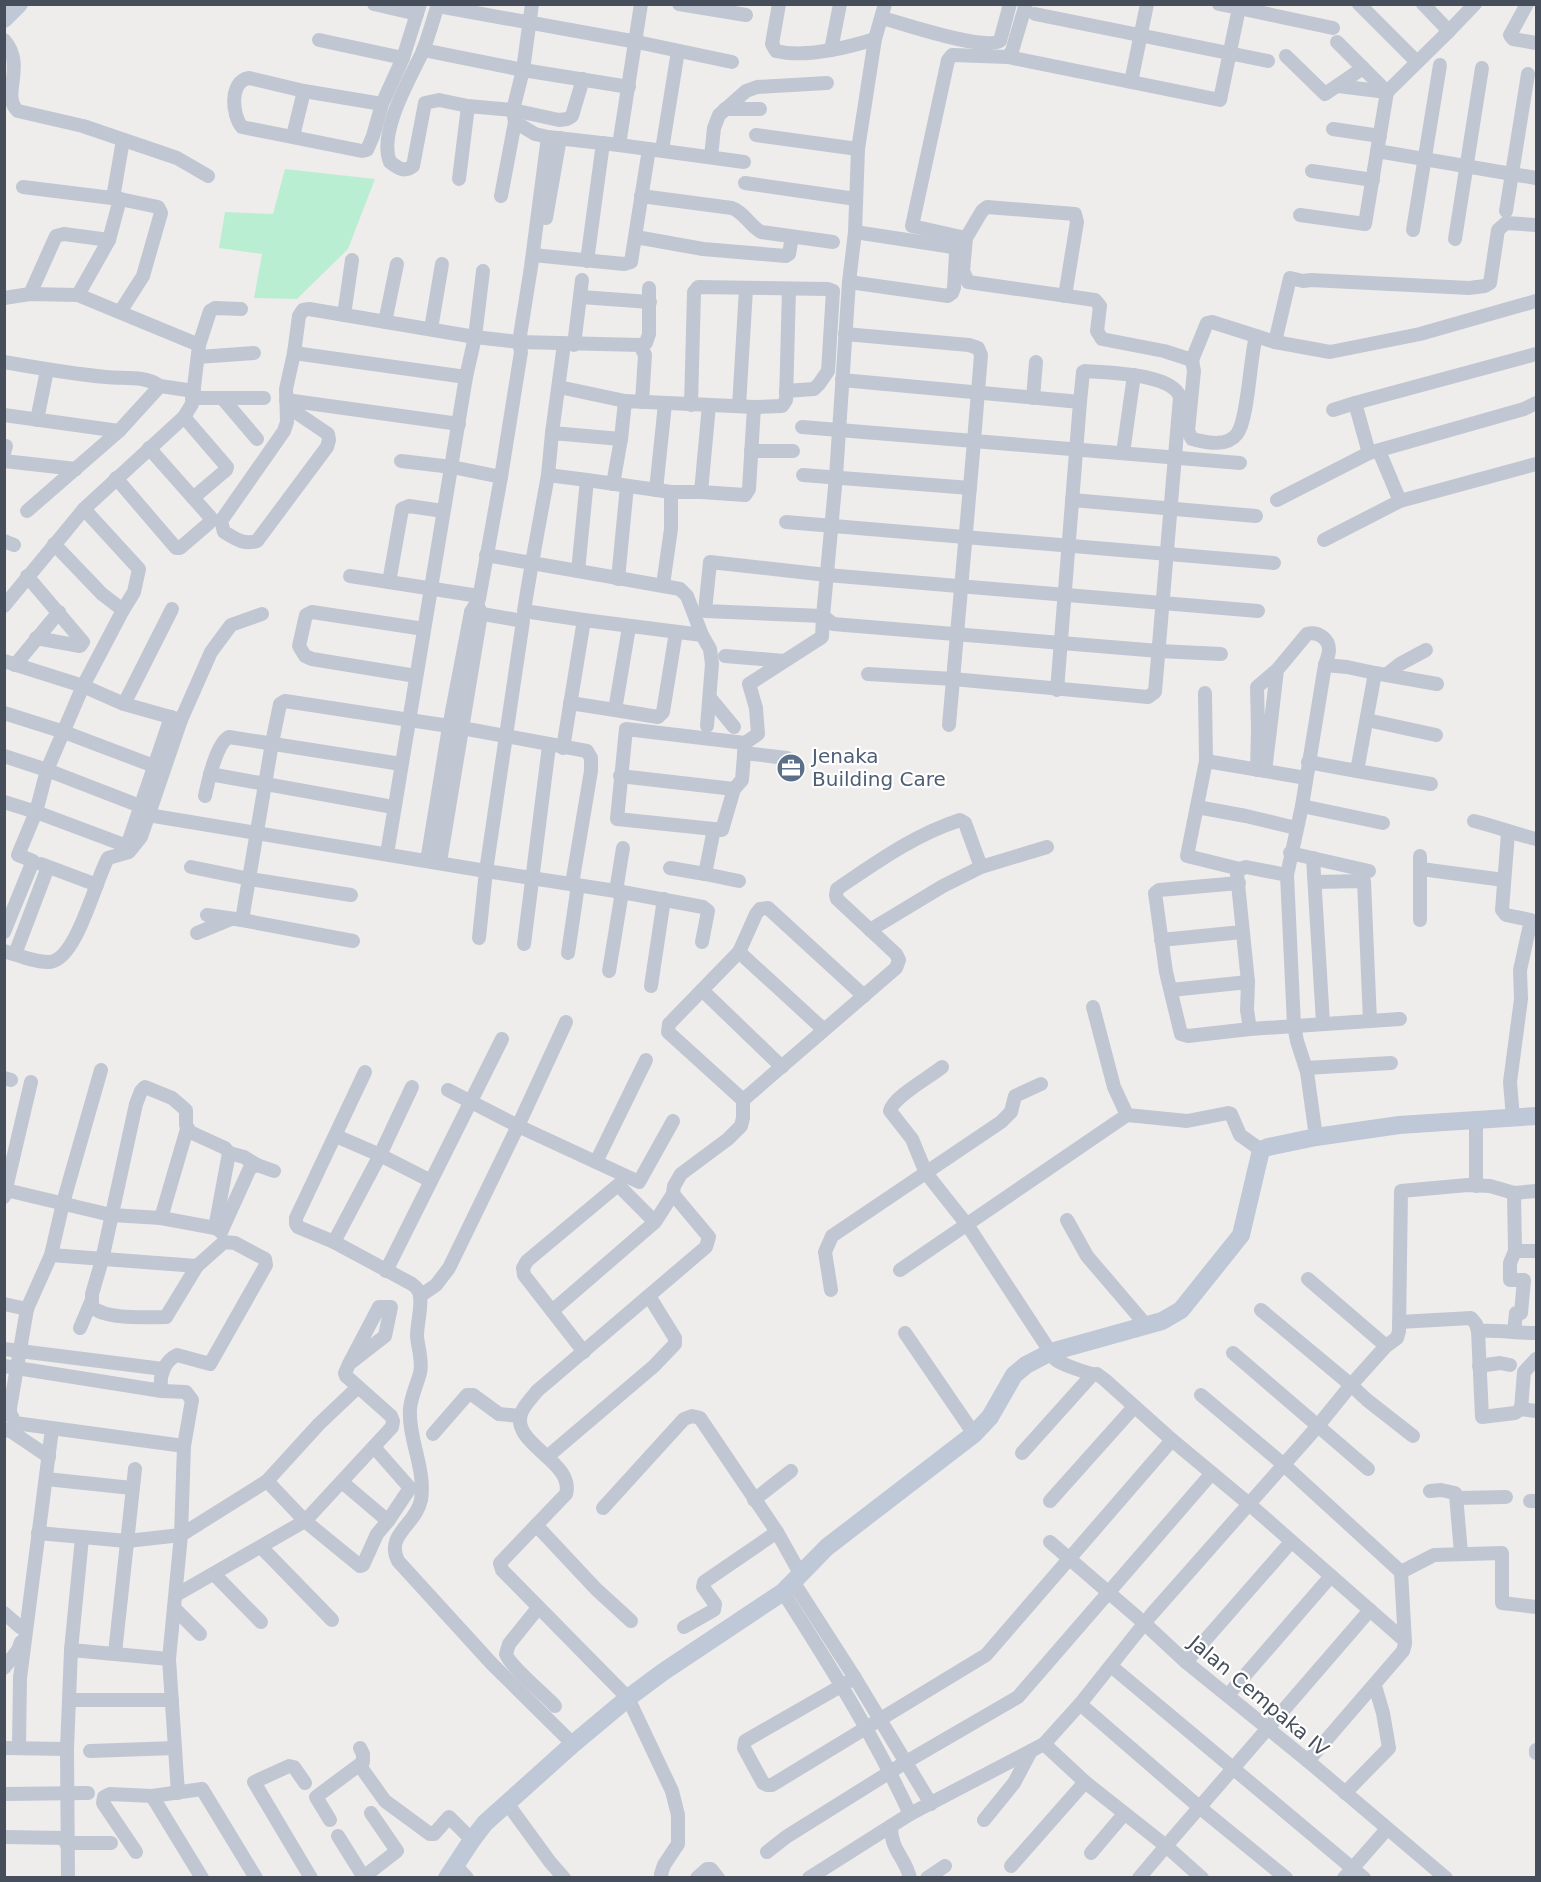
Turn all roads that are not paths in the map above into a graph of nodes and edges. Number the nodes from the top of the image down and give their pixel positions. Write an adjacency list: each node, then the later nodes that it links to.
1 (19, 4): 21 (street)
2 (374, 4): 17 (street)
3 (532, 4): 22 (street)
4 (641, 4): 28 (street)
5 (679, 4): 20 (street)
6 (779, 4): 31 (street)
7 (840, 4): 31 (street)
8 (1010, 4): 19 (street)
9 (1147, 4): 24 (street)
10 (1219, 4): 16 (street)
11 (1359, 4): 39 (street)
12 (1423, 4): 23 (street)
13 (1475, 4): 23 (street)
14 (1527, 4): 29 (street)
15 (438, 5): 22 (street); 30 (street)
16 (1239, 6): 33 (street); 41 (street)
17 (419, 9): 36 (street)
18 (1031, 9): 24 (street); 35 (street)
19 (884, 11): 25 (street)
20 (746, 15)
21 (4, 19)
22 (529, 22): 28 (street); 43 (street)
23 (1449, 31): 39 (street)
24 (1140, 35): 33 (street); 46 (street)
25 (875, 39): 31 (street); 65 (street)
26 (4, 40): 62 (street)
27 (319, 40): 36 (street)
28 (636, 42): 32 (street); 49 (street)
29 (1536, 43)
30 (423, 50): 43 (street); 53 (street)
31 (831, 50)
32 (678, 51): 38 (street); 66 (street)
33 (1229, 53): 37 (street); 46 (street)
34 (1286, 56): 48 (street)
35 (1008, 57): 46 (street); 92 (street)
36 (403, 58): 52 (street)
37 (1268, 61)
38 (732, 62)
39 (1417, 62): 51 (street)
40 (1440, 65): 69 (street)
41 (1363, 68): 48 (street); 51 (street)
42 (1482, 68): 71 (street)
43 (523, 70): 45 (street); 56 (street)
44 (1528, 74): 73 (street)
45 (583, 79): 49 (street); 56 (street)
46 (1131, 82)
47 (827, 83): 54 (street)
48 (1338, 86): 51 (street)
49 (629, 87): 64 (street)
50 (304, 91): 52 (street); 59 (street); 59 (street)
51 (1387, 92): 60 (street)
52 (382, 104): 59 (street)
53 (468, 105): 56 (street); 76 (street)
54 (725, 109): 55 (street); 68 (street)
55 (760, 109)
56 (514, 116): 61 (street); 80 (street)
57 (1333, 129): 60 (street)
58 (756, 135): 65 (street)
59 (293, 136)
60 (1380, 136): 67 (street)
61 (554, 137): 63 (street); 99 (street)
62 (123, 140): 74 (street); 82 (street)
63 (603, 143): 64 (street); 98 (street)
64 (619, 145): 66 (street)
65 (858, 149): 83 (street)
66 (656, 150): 68 (street); 81 (street)
67 (1377, 151): 69 (street); 77 (street)
68 (711, 158): 70 (street)
69 (1424, 159): 71 (street); 87 (street)
70 (744, 162)
71 (1467, 166): 73 (street); 93 (street)
72 (1312, 171): 77 (street)
73 (1512, 174): 75 (street); 84 (street)
74 (208, 176)
75 (1536, 178)
76 (459, 179)
77 (1373, 180): 85 (street)
78 (745, 183): 83 (street)
79 (24, 187): 82 (street)
80 (501, 196)
81 (641, 196): 88 (street); 90 (street)
82 (116, 198): 94 (street); 114 (street)
83 (856, 200): 89 (street)
84 (1506, 211)
85 (1300, 215)
86 (1536, 225): 121 (street)
87 (1413, 230)
88 (758, 231): 91 (street); 96 (street)
89 (855, 232): 104 (street); 104 (street)
90 (636, 237): 96 (street); 98 (street)
91 (792, 237): 95 (street); 96 (street)
92 (966, 238): 109 (street); 109 (street)
93 (1455, 239)
94 (109, 240): 107 (street); 108 (street)
95 (833, 242)
96 (756, 253)
97 (352, 260): 115 (street)
98 (587, 261): 99 (street)
99 (536, 262): 124 (street)
100 (397, 264): 116 (street)
101 (442, 264): 117 (street)
102 (483, 271): 120 (street)
103 (582, 280): 110 (street)
104 (849, 282): 118 (street)
105 (746, 288): 106 (street); 151 (street); 153 (street)
106 (789, 289): 138 (street); 138 (street)
107 (30, 294): 108 (street); 111 (street)
108 (78, 295): 114 (street)
109 (1065, 296): 129 (street)
110 (581, 297): 122 (street); 123 (street)
111 (4, 298)
112 (1536, 301): 121 (street)
113 (241, 309): 125 (street)
114 (120, 312): 125 (street)
115 (344, 315): 116 (street); 127 (street)
116 (385, 322): 117 (street)
117 (430, 329): 120 (street)
118 (845, 334): 135 (street); 139 (street)
119 (1256, 336): 121 (street); 129 (street); 129 (street)
120 (475, 337): 124 (street); 134 (street)
121 (1275, 342)
122 (569, 344): 123 (street); 124 (street); 137 (street)
123 (640, 345): 145 (street)
124 (522, 346): 186 (street)
125 (199, 351): 126 (street); 140 (street)
126 (255, 353)
127 (294, 353): 134 (street); 149 (street)
128 (1536, 354): 147 (street)
129 (1192, 360)
130 (4, 362): 132 (street)
131 (1036, 362): 142 (street)
132 (47, 370): 136 (street); 158 (street)
133 (1134, 375): 146 (street); 174 (street); 175 (street)
134 (466, 377): 159 (street)
135 (842, 380): 139 (street); 161 (street)
136 (160, 386): 140 (street); 162 (street)
137 (559, 387): 144 (street); 163 (street)
138 (786, 391): 154 (street)
139 (978, 393): 142 (street); 166 (street)
140 (193, 395): 143 (street); 157 (street)
141 (264, 398): 143 (street)
142 (1033, 398): 146 (street)
143 (223, 399): 164 (street)
144 (625, 401): 145 (street); 165 (street)
145 (642, 402): 150 (street)
146 (1080, 402): 169 (street)
147 (1355, 403): 155 (street); 172 (street)
148 (1536, 403): 172 (street)
149 (287, 404): 149 (street); 159 (street)
150 (665, 404): 151 (street); 190 (street)
151 (691, 405): 152 (street)
152 (709, 405): 153 (street); 192 (street)
153 (739, 406): 154 (street)
154 (754, 408): 170 (street)
155 (1333, 410)
156 (4, 415): 158 (street)
157 (184, 417): 168 (street); 193 (street)
158 (37, 420): 162 (street)
159 (459, 424): 180 (street)
160 (802, 427): 161 (street)
161 (838, 430): 166 (street); 184 (street)
162 (119, 431): 181 (street)
163 (552, 433): 165 (street); 182 (street)
164 (257, 439)
165 (621, 440): 188 (street)
166 (974, 441): 169 (street); 189 (street)
167 (4, 446): 173 (street)
168 (149, 448): 185 (street); 193 (street)
169 (1077, 450): 174 (street); 194 (street)
170 (751, 451): 171 (street); 192 (street)
171 (793, 451)
172 (1374, 452): 195 (street); 196 (street)
173 (4, 453)
174 (1123, 453): 175 (street)
175 (1175, 458): 178 (street); 197 (street)
176 (4, 461): 181 (street)
177 (401, 461): 180 (street)
178 (1240, 463)
179 (1536, 464): 196 (street)
180 (452, 467): 186 (street); 200 (street)
181 (76, 469): 199 (street)
182 (548, 474): 187 (street); 210 (street)
183 (803, 475): 184 (street)
184 (836, 476): 189 (street); 203 (street)
185 (116, 477): 193 (street); 198 (street)
186 (501, 477): 209 (street)
187 (587, 480): 188 (street); 212 (street)
188 (620, 485): 190 (street); 216 (street)
189 (970, 488): 204 (street)
190 (656, 490): 191 (street)
191 (671, 492): 192 (street); 218 (street)
192 (701, 492)
193 (193, 498)
194 (1072, 500): 197 (street); 207 (street)
195 (1277, 500)
196 (1400, 501): 205 (street)
197 (1171, 508): 201 (street); 208 (street)
198 (84, 509): 206 (street); 226 (street)
199 (27, 511)
200 (444, 511): 217 (street); 220 (street)
201 (1256, 516)
202 (786, 522): 203 (street)
203 (831, 526): 204 (street); 213 (street)
204 (966, 537): 207 (street); 219 (street)
205 (1324, 540)
206 (54, 544): 214 (street); 226 (street)
207 (1068, 546): 208 (street); 221 (street)
208 (1167, 554): 211 (street); 222 (street)
209 (486, 555): 210 (street); 224 (street)
210 (533, 563): 212 (street); 230 (street)
211 (1274, 563)
212 (578, 571): 216 (street)
213 (828, 575): 219 (street); 231 (street); 231 (street)
214 (27, 576): 223 (street); 228 (street)
215 (350, 576): 217 (street)
216 (618, 579): 218 (street)
217 (389, 582): 220 (street)
218 (663, 585): 237 (street)
219 (962, 585): 221 (street); 236 (street)
220 (430, 589): 224 (street); 234 (street)
221 (1064, 594): 222 (street); 239 (street)
222 (1163, 603): 227 (street); 242 (street)
223 (4, 606)
224 (477, 606): 230 (street); 267 (street)
225 (172, 609): 259 (street)
226 (123, 610): 245 (street)
227 (1258, 611)
228 (59, 612): 238 (street); 240 (street)
229 (262, 614): 262 (street)
230 (524, 616): 232 (street); 271 (street)
231 (823, 616): 236 (street); 246 (street)
232 (584, 620): 233 (street); 258 (street)
233 (629, 627): 235 (street); 260 (street)
234 (424, 629): 251 (street); 251 (street)
235 (676, 632): 237 (street); 260 (street)
236 (957, 634): 239 (street); 252 (street)
237 (702, 635): 257 (street)
238 (36, 638): 240 (street); 247 (street)
239 (1060, 643): 242 (street); 255 (street)
240 (82, 645): 245 (street)
241 (1426, 650): 250 (street)
242 (1159, 651): 243 (street); 255 (street)
243 (1221, 654)
244 (725, 656): 246 (street)
245 (98, 657): 254 (street)
246 (784, 661): 275 (street)
247 (10, 663): 254 (street)
248 (1324, 665): 250 (street); 279 (street); 283 (street)
249 (868, 674): 252 (street)
250 (1381, 674): 253 (street); 264 (street)
251 (416, 676): 263 (street)
252 (953, 679): 255 (street); 265 (street)
253 (1437, 684)
254 (83, 686): 259 (street); 269 (street)
255 (1057, 690)
256 (1205, 693): 278 (street)
257 (710, 698): 266 (street); 268 (street)
258 (570, 703): 260 (street); 274 (street)
259 (124, 704): 262 (street)
260 (615, 710)
261 (4, 713): 269 (street)
262 (176, 719): 281 (street); 296 (street)
263 (408, 720): 267 (street); 272 (street); 280 (street)
264 (1367, 720): 270 (street); 284 (street)
265 (949, 725)
266 (707, 726)
267 (456, 727): 271 (street); 313 (street)
268 (734, 727)
269 (64, 732): 281 (street); 282 (street)
270 (1436, 735)
271 (506, 736): 273 (street); 318 (street)
272 (272, 743): 280 (street); 285 (street); 288 (street)
273 (549, 746): 274 (street); 324 (street)
274 (563, 748): 329 (street)
275 (745, 748): 277 (street); 286 (street); 290 (street)
276 (4, 756): 282 (street)
277 (787, 758)
278 (1206, 760): 283 (street); 295 (street)
279 (1308, 762): 284 (street); 287 (street)
280 (401, 764): 294 (street)
281 (154, 766): 296 (street)
282 (47, 770): 296 (street); 297 (street)
283 (1261, 771): 287 (street)
284 (1357, 771): 289 (street)
285 (210, 774): 288 (street); 291 (street)
286 (620, 776): 290 (street); 301 (street)
287 (1306, 778): 293 (street)
288 (266, 784): 294 (street); 302 (street)
289 (1431, 784)
290 (734, 789): 301 (street)
291 (205, 796)
292 (4, 802): 297 (street)
293 (1302, 806): 299 (street); 300 (street)
294 (393, 807): 310 (street)
295 (1197, 807): 300 (street); 322 (street)
296 (144, 811): 302 (street); 307 (street)
297 (36, 812): 307 (street); 308 (street)
298 (1474, 821): 303 (street)
299 (1383, 823)
300 (1296, 828): 309 (street)
301 (714, 829): 320 (street)
302 (258, 832): 310 (street); 323 (street)
303 (1509, 833): 304 (street); 325 (street)
304 (1536, 839)
305 (1047, 847): 316 (street)
306 (623, 848): 330 (street)
307 (125, 850): 328 (street)
308 (11, 853): 312 (street)
309 (1290, 853): 311 (street); 321 (street)
310 (387, 854): 313 (street)
311 (1313, 858): 319 (street); 327 (street)
312 (33, 861): 314 (street); 338 (street)
313 (434, 861): 318 (street)
314 (48, 867): 328 (street); 346 (street)
315 (191, 867): 323 (street)
316 (981, 867): 337 (street); 337 (street)
317 (670, 868): 320 (street)
318 (486, 871): 324 (street); 341 (street)
319 (1369, 871)
320 (705, 874): 326 (street)
321 (1287, 875): 322 (street); 360 (street)
322 (1239, 876): 340 (street); 342 (street)
323 (250, 879): 331 (street); 334 (street)
324 (533, 879): 329 (street); 345 (street)
325 (1504, 880): 335 (street); 336 (street)
326 (739, 881)
327 (1315, 882): 357 (street); 359 (street)
328 (97, 885): 346 (street)
329 (575, 885): 330 (street); 348 (street)
330 (619, 891): 332 (street); 349 (street)
331 (351, 895)
332 (664, 899): 344 (street); 351 (street)
333 (207, 915): 334 (street)
334 (238, 919): 339 (street); 343 (street)
335 (1420, 920)
336 (1534, 920): 379 (street)
337 (870, 930): 354 (street)
338 (4, 932)
339 (197, 933)
340 (1242, 933): 342 (street); 350 (street)
341 (478, 938)
342 (1161, 940): 353 (street)
343 (353, 941)
344 (702, 942)
345 (524, 944)
346 (10, 952)
347 (739, 952): 352 (street); 354 (street); 361 (street)
348 (568, 953)
349 (609, 971)
350 (1248, 982): 353 (street); 362 (street)
351 (651, 986)
352 (702, 990): 366 (street); 375 (street)
353 (1171, 990): 362 (street)
354 (864, 996): 361 (street)
355 (1093, 1007): 377 (street)
356 (1400, 1019): 357 (street)
357 (1371, 1021): 359 (street)
358 (566, 1022): 382 (street)
359 (1323, 1023): 360 (street)
360 (1294, 1025): 362 (street); 368 (street)
361 (824, 1029): 366 (street)
362 (1250, 1029)
363 (502, 1040): 376 (street)
364 (646, 1060): 389 (street)
365 (1391, 1063): 368 (street)
366 (782, 1067): 375 (street)
367 (942, 1067): 392 (street)
368 (1306, 1068): 385 (street)
369 (101, 1070): 399 (street)
370 (365, 1072): 384 (street)
371 (31, 1082): 397 (street)
372 (1041, 1084): 392 (street)
373 (412, 1087): 388 (street)
374 (448, 1090): 376 (street)
375 (743, 1100): 398 (street)
376 (471, 1103): 382 (street); 393 (street)
377 (1127, 1115): 386 (street); 404 (street)
378 (1536, 1116): 379 (street)
379 (1513, 1118): 380 (street)
380 (1476, 1119): 385 (street); 394 (street)
381 (673, 1121): 389 (street)
382 (518, 1126): 389 (street); 416 (street)
383 (187, 1129): 387 (street); 400 (street); 401 (street)
384 (336, 1136): 388 (street); 406 (street)
385 (1316, 1137): 386 (street)
386 (1261, 1150): 424 (street)
387 (229, 1153): 390 (street); 405 (street)
388 (380, 1155): 393 (street); 406 (street)
389 (596, 1162)
390 (257, 1165): 391 (street); 405 (street)
391 (274, 1171)
392 (926, 1173): 404 (street); 415 (street)
393 (431, 1181): 413 (street)
394 (1476, 1186): 396 (street); 423 (street)
395 (1536, 1191): 396 (street)
396 (1514, 1193): 407 (street)
397 (5, 1194): 399 (street)
398 (673, 1194): 403 (street); 417 (street)
399 (63, 1203): 400 (street); 409 (street)
400 (111, 1215): 401 (street); 410 (street)
401 (161, 1218): 405 (street)
402 (1066, 1220): 424 (street)
403 (656, 1222): 422 (street); 422 (street)
404 (968, 1226): 412 (street); 434 (street)
405 (221, 1234): 411 (street); 441 (street)
406 (334, 1242): 413 (street)
407 (1515, 1251): 408 (street); 427 (street)
408 (1536, 1251)
409 (51, 1255): 410 (street); 420 (street)
410 (102, 1260): 411 (street); 418 (street)
411 (197, 1266): 418 (street)
412 (900, 1270)
413 (386, 1271): 416 (street)
414 (1308, 1279): 430 (street)
415 (831, 1290)
416 (420, 1296): 528 (street)
417 (649, 1296): 433 (street); 462 (street)
418 (91, 1302): 425 (street)
419 (4, 1304): 420 (street)
420 (27, 1309): 432 (street)
421 (1261, 1310): 443 (street)
422 (552, 1311): 433 (street)
423 (1399, 1322): 426 (street); 430 (street)
424 (1146, 1325): 434 (street)
425 (80, 1328)
426 (1478, 1331): 427 (street); 439 (street)
427 (1515, 1332): 429 (street)
428 (905, 1333): 456 (street)
429 (1536, 1333)
430 (1386, 1346): 443 (street)
431 (4, 1349): 432 (street)
432 (19, 1352): 440 (street); 441 (street)
433 (584, 1352): 451 (street)
434 (1051, 1352): 442 (street); 456 (street)
435 (1233, 1353): 452 (street)
436 (1536, 1359): 448 (street)
437 (349, 1364): 444 (street)
438 (1510, 1365): 439 (street)
439 (1479, 1366): 448 (street)
440 (11, 1367): 445 (street); 450 (street)
441 (163, 1369): 445 (street)
442 (1092, 1375): 447 (street); 461 (street)
443 (1351, 1385): 452 (street); 457 (street)
444 (358, 1387): 460 (street); 470 (street)
445 (162, 1391): 459 (street)
446 (1201, 1395): 464 (street)
447 (1134, 1407): 458 (street); 477 (street)
448 (1521, 1409): 449 (street)
449 (1536, 1412)
450 (7, 1416): 454 (street)
451 (520, 1416): 455 (street); 462 (street)
452 (1317, 1427): 464 (street); 466 (street)
453 (4, 1429): 463 (street)
454 (52, 1429): 459 (street); 463 (street)
455 (433, 1434)
456 (974, 1434): 496 (street)
457 (1413, 1436)
458 (1172, 1440): 468 (street); 492 (street)
459 (183, 1446): 485 (street)
460 (374, 1447): 471 (street); 481 (street)
461 (1022, 1453)
462 (547, 1456): 482 (street)
463 (49, 1457): 469 (street)
464 (1284, 1466): 478 (street); 493 (street)
465 (135, 1469): 472 (street)
466 (1368, 1469)
467 (791, 1471): 476 (street)
468 (1212, 1473): 478 (street); 497 (street)
469 (46, 1479): 472 (street); 484 (street)
470 (267, 1481): 480 (street); 485 (street)
471 (342, 1482): 480 (street); 481 (street)
472 (132, 1488): 487 (street)
473 (1431, 1491): 475 (street)
474 (1506, 1497): 475 (street)
475 (1458, 1498): 491 (street)
476 (754, 1500): 479 (street); 483 (street)
477 (1050, 1501)
478 (1249, 1504): 489 (street); 506 (street)
479 (603, 1508)
480 (305, 1521): 481 (street); 490 (street)
481 (388, 1521)
482 (536, 1525): 500 (street); 504 (street)
483 (777, 1532): 496 (street); 508 (street)
484 (38, 1533): 486 (street); 507 (street)
485 (181, 1535): 487 (street); 498 (street)
486 (82, 1538): 487 (street); 511 (street)
487 (127, 1541): 512 (street)
488 (1050, 1542): 492 (street, Jalan Cempaka IV)
489 (1291, 1542): 495 (street); 514 (street)
490 (262, 1548): 494 (street); 503 (street)
491 (1461, 1553): 493 (street); 499 (street)
492 (1069, 1558): 497 (street, Jalan Cempaka IV); 525 (street)
493 (1401, 1572): 510 (street)
494 (214, 1574): 498 (street); 505 (street)
495 (1331, 1576): 501 (street); 519 (street)
496 (793, 1583): 517 (street); 520 (street)
497 (1109, 1593): 506 (street, Jalan Cempaka IV); 538 (street)
498 (175, 1601): 509 (street); 513 (street)
499 (1536, 1607)
500 (538, 1608): 520 (street); 524 (street)
501 (1370, 1610): 510 (street); 527 (street)
502 (4, 1613): 507 (street)
503 (332, 1620)
504 (631, 1621)
505 (261, 1622)
506 (1144, 1623): 514 (street, Jalan Cempaka IV); 515 (street)
507 (23, 1627): 516 (street); 530 (street)
508 (684, 1627)
509 (200, 1634)
510 (1405, 1642): 518 (street)
511 (70, 1650): 512 (street); 521 (street)
512 (115, 1653): 513 (street)
513 (169, 1659): 522 (street)
514 (1186, 1662): 519 (street, Jalan Cempaka IV)
515 (1111, 1666): 523 (street); 540 (street)
516 (4, 1668)
517 (849, 1682): 525 (street); 526 (street); 526 (street)
518 (1374, 1686): 537 (street); 544 (street)
519 (1228, 1695): 527 (street, Jalan Cempaka IV)
520 (628, 1698): 528 (street); 579 (street)
521 (70, 1700): 522 (street); 534 (street)
522 (172, 1700): 532 (street)
523 (1080, 1704): 529 (street); 552 (street)
524 (555, 1706)
525 (880, 1720): 526 (street); 538 (street)
526 (866, 1728): 541 (street)
527 (1267, 1728): 537 (street, Jalan Cempaka IV); 540 (street)
528 (573, 1744): 550 (street)
529 (1044, 1744): 536 (street); 542 (street)
530 (19, 1747): 531 (street); 534 (street)
531 (4, 1748)
532 (175, 1748): 535 (street); 546 (street)
533 (360, 1748): 539 (street)
534 (67, 1749): 548 (street)
535 (90, 1750)
536 (1031, 1751): 551 (street); 557 (street)
537 (1308, 1761): 544 (street, Jalan Cempaka IV)
538 (906, 1762): 541 (street); 551 (street)
539 (360, 1766): 556 (street); 562 (street)
540 (1232, 1767): 552 (street); 572 (street)
541 (891, 1772): 554 (street); 567 (street)
542 (1085, 1782): 555 (street); 570 (street)
543 (305, 1784): 577 (street)
544 (1345, 1792): 559 (street, Jalan Cempaka IV)
545 (88, 1793): 548 (street)
546 (178, 1793): 549 (street); 576 (street)
547 (4, 1794): 548 (street)
548 (67, 1794): 563 (street)
549 (152, 1796): 566 (street); 575 (street)
550 (507, 1803): 562 (street); 578 (street)
551 (931, 1804): 554 (street)
552 (1198, 1806): 565 (street); 587 (street)
553 (371, 1813): 573 (street)
554 (910, 1814): 558 (street)
555 (1124, 1814): 565 (street); 568 (street)
556 (330, 1820)
557 (984, 1820)
558 (891, 1826): 582 (street); 583 (street)
559 (1387, 1829): 572 (street); 589 (street, Jalan Cempaka IV)
560 (338, 1836): 573 (street)
561 (4, 1837): 563 (street)
562 (472, 1840): 571 (street)
563 (66, 1841): 564 (street); 574 (street)
564 (111, 1843)
565 (1166, 1846): 585 (street); 586 (street)
566 (136, 1852)
567 (767, 1852)
568 (1091, 1853)
569 (945, 1866): 584 (street)
570 (1011, 1866)
571 (456, 1873)
572 (1348, 1873): 588 (street)
573 (363, 1877)
574 (68, 1878)
575 (202, 1878)
576 (256, 1878)
577 (310, 1878)
578 (564, 1878)
579 (662, 1878)
580 (697, 1878): 581 (street)
581 (718, 1878)
582 (809, 1878)
583 (910, 1878)
584 (927, 1878)
585 (1139, 1878)
586 (1202, 1878)
587 (1286, 1878)
588 (1364, 1878)
589 (1446, 1878)

